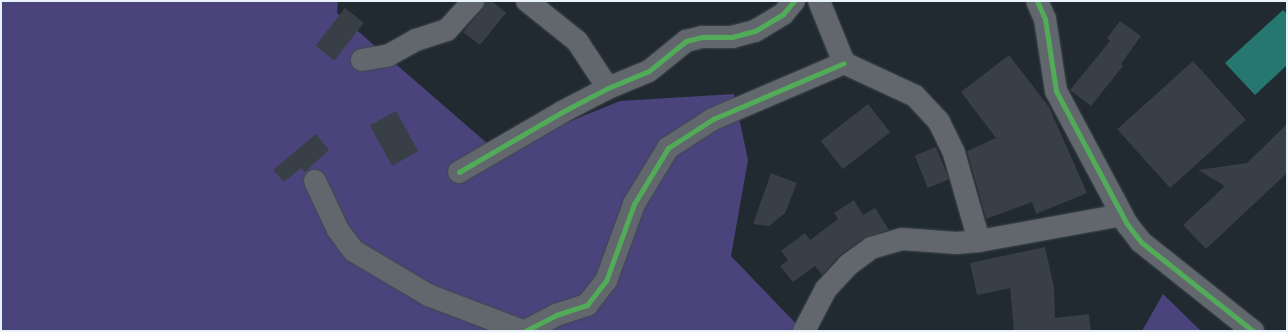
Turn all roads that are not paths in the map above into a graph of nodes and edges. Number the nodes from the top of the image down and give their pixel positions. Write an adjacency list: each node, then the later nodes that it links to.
1 (473, 1): 6 (street)
2 (527, 1): 8 (street)
3 (794, 1): 8 (street)
4 (819, 1): 7 (street)
5 (1037, 1): 11 (street)
6 (362, 60)
7 (844, 63): 12 (street); 13 (street)
8 (608, 88): 9 (street)
9 (459, 172)
10 (315, 182): 13 (street)
11 (1122, 215): 12 (street); 15 (street)
12 (979, 241): 14 (street)
13 (524, 331)
14 (804, 331)
15 (1253, 331)

